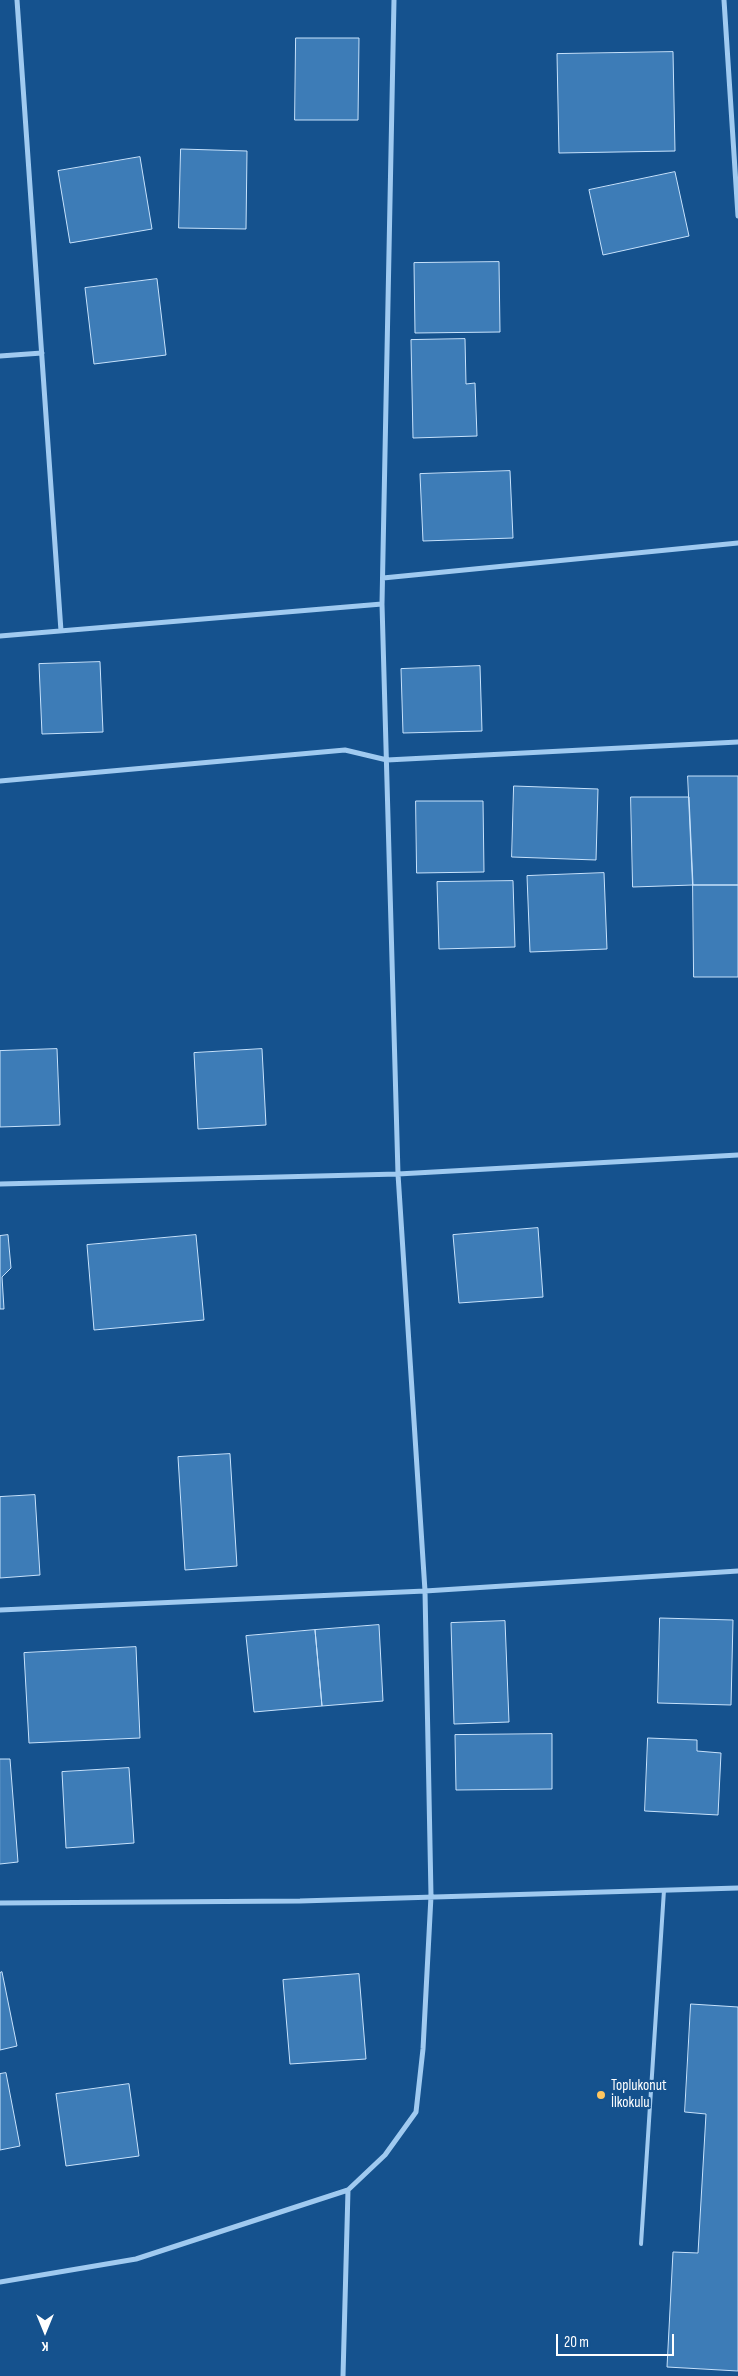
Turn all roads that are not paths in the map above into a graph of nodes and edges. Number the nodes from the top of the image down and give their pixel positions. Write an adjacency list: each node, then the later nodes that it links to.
1 (17, 0): 5 (street)
2 (394, 0): 8 (street)
3 (724, 0): 4 (street)
4 (738, 216)
5 (42, 353): 6 (street); 10 (street)
6 (0, 356)
7 (738, 543): 8 (street)
8 (383, 578): 9 (street)
9 (382, 604): 10 (street); 13 (street)
10 (61, 631): 11 (street)
11 (0, 636)
12 (738, 742): 13 (street)
13 (387, 760): 14 (street); 16 (street)
14 (0, 781)
15 (738, 1155): 16 (street)
16 (398, 1174): 17 (street); 19 (street)
17 (0, 1184)
18 (738, 1570): 19 (street)
19 (424, 1591): 20 (street); 23 (street)
20 (0, 1610)
21 (738, 1888): 22 (street)
22 (664, 1890): 23 (street); 26 (lane)
23 (431, 1896): 24 (street); 25 (street)
24 (0, 1903)
25 (348, 2190): 27 (street); 28 (street)
26 (641, 2244)
27 (0, 2282)
28 (343, 2376)

